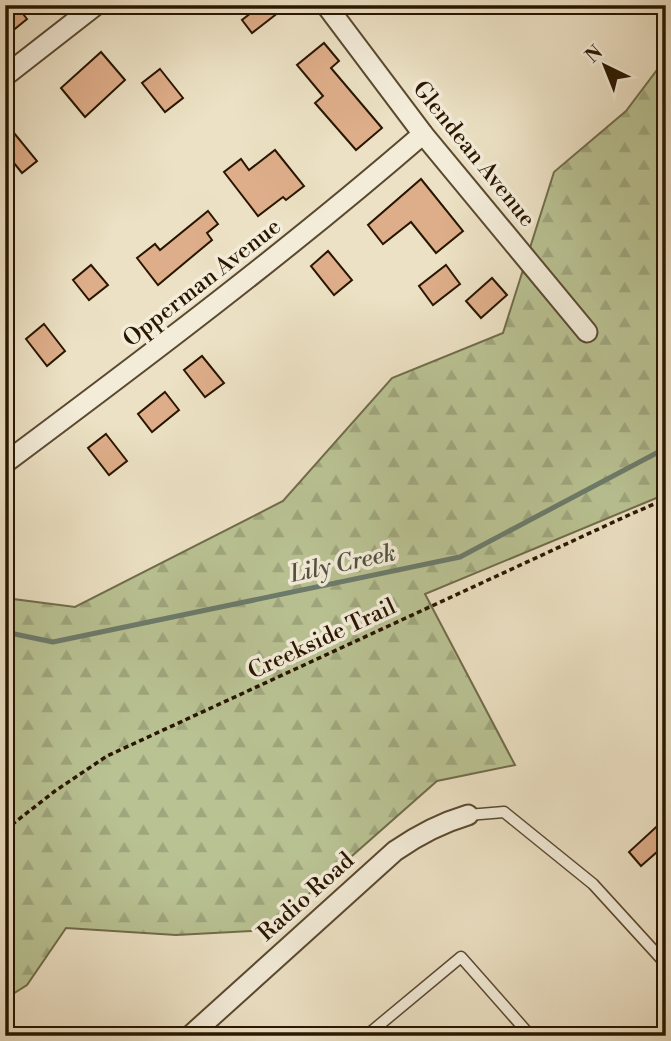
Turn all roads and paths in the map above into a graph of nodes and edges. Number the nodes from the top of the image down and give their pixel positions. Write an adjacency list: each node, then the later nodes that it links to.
1 (96, 5): 3 (street)
2 (326, 5): 4 (street, Glendean Avenue)
3 (5, 76)
4 (423, 134): 5 (street, Glendean Avenue); 6 (street, Opperman Avenue)
5 (587, 332)
6 (5, 463)
7 (666, 502): 9 (path, Creekside Trail)
8 (468, 815): 10 (lane); 12 (street, Radio Road)
9 (5, 831)
10 (666, 964)
11 (528, 1035): 13 (lane)
12 (190, 1036)
13 (366, 1036)

